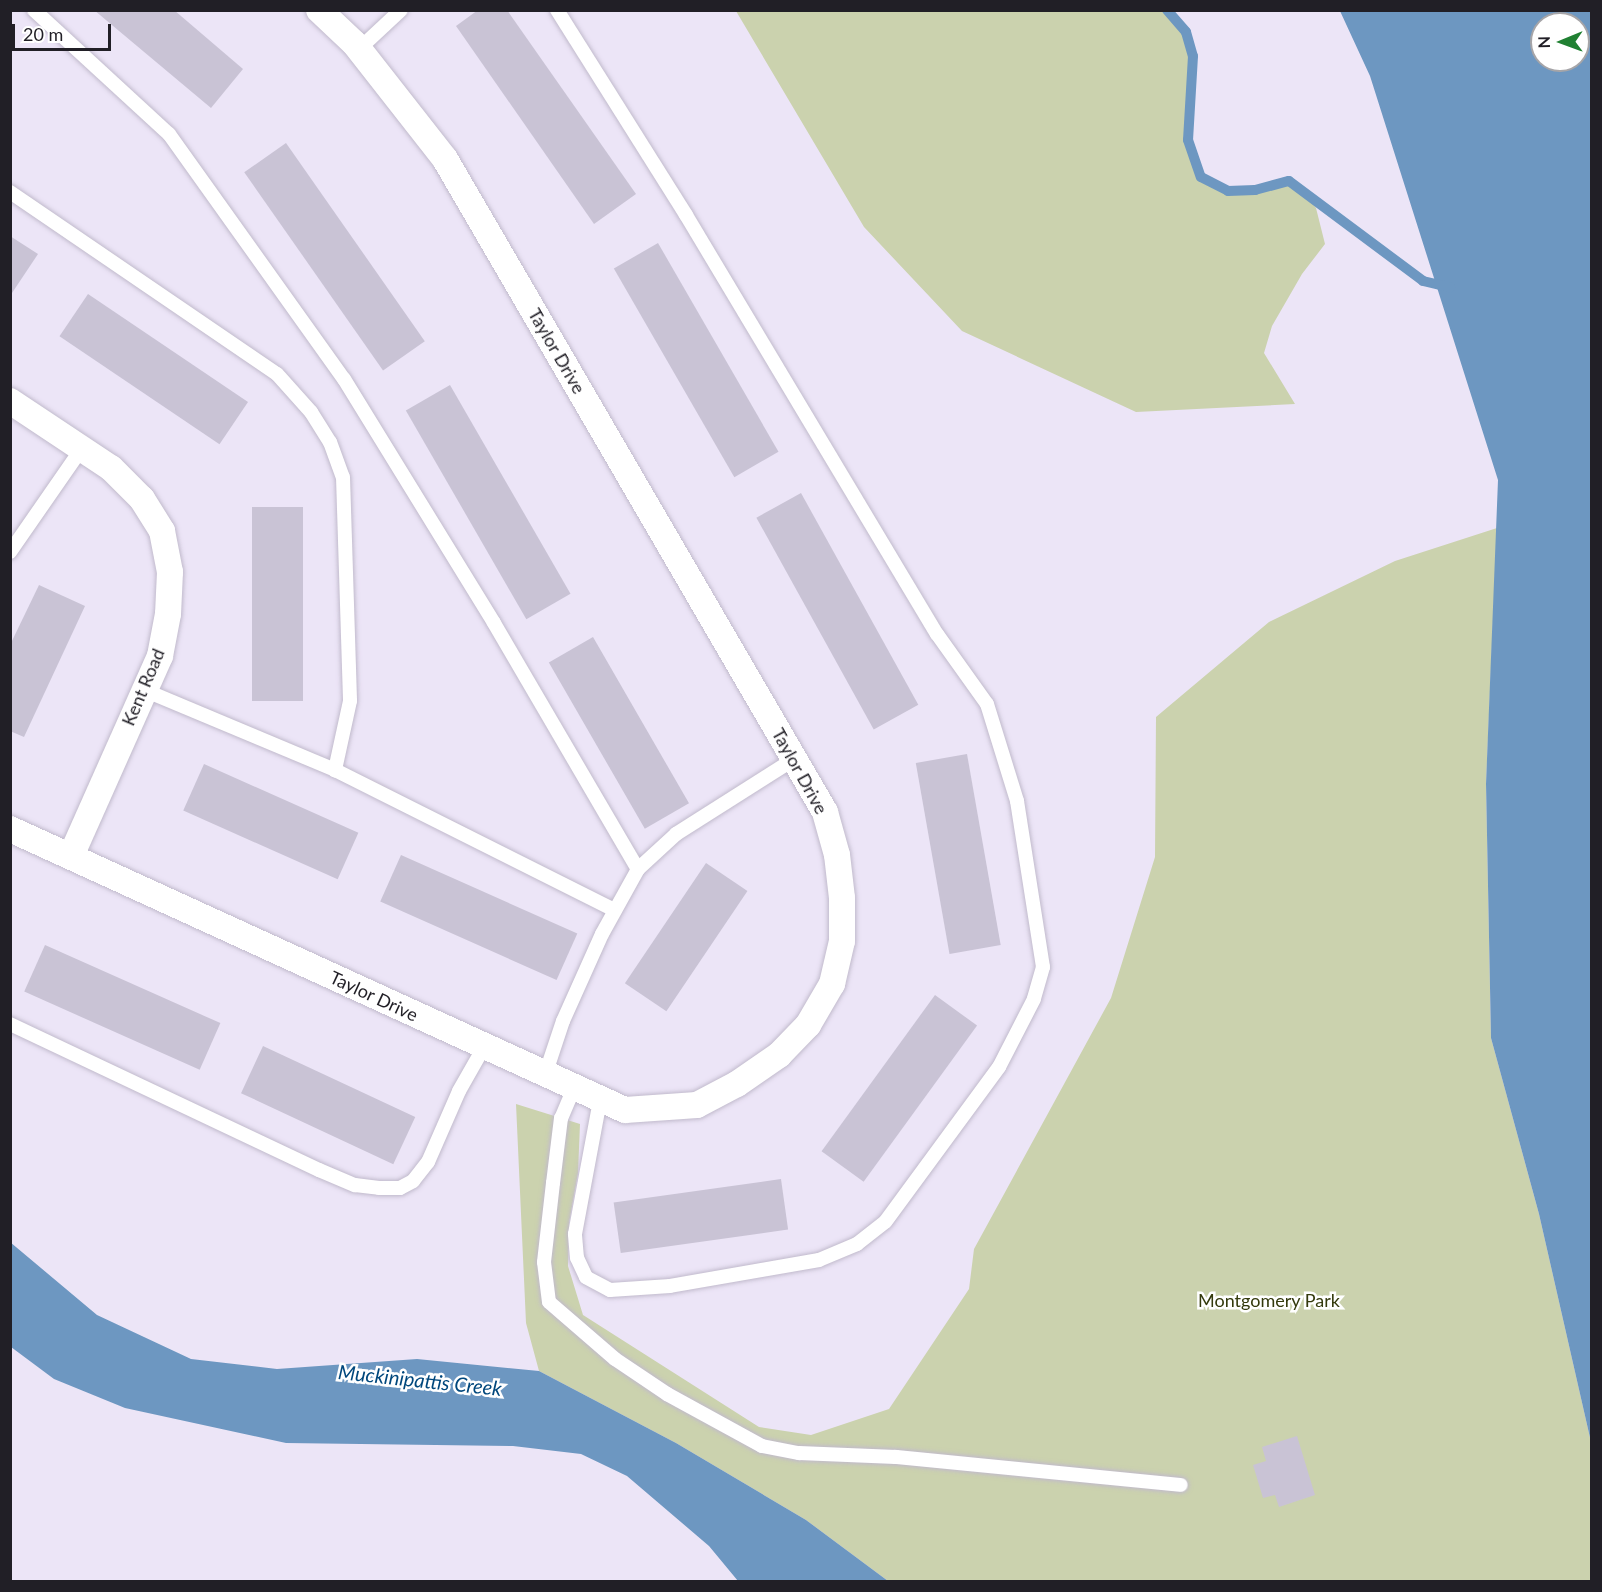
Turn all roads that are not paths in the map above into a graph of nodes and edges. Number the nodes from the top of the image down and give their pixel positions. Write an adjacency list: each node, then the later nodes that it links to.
1 (34, 10): 15 (lane)
2 (318, 10): 5 (street, Taylor Drive)
3 (401, 10): 5 (lane)
4 (558, 10): 21 (lane)
5 (359, 49): 11 (street, Taylor Drive)
6 (10, 192): 12 (lane)
7 (10, 401): 8 (street, Kent Road)
8 (82, 448): 9 (lane); 10 (street, Kent Road)
9 (10, 552)
10 (144, 690): 12 (lane); 14 (street, Kent Road)
11 (794, 759): 15 (lane); 21 (street, Taylor Drive)
12 (334, 770): 16 (lane)
13 (10, 829): 14 (street, Taylor Drive)
14 (71, 856): 18 (street, Taylor Drive)
15 (638, 869): 16 (lane)
16 (615, 910): 19 (lane)
17 (10, 1024): 18 (lane)
18 (484, 1047): 19 (street, Taylor Drive)
19 (545, 1075): 20 (street, Taylor Drive)
20 (574, 1089): 21 (street, Taylor Drive); 22 (lane)
21 (600, 1101)
22 (1181, 1485)

